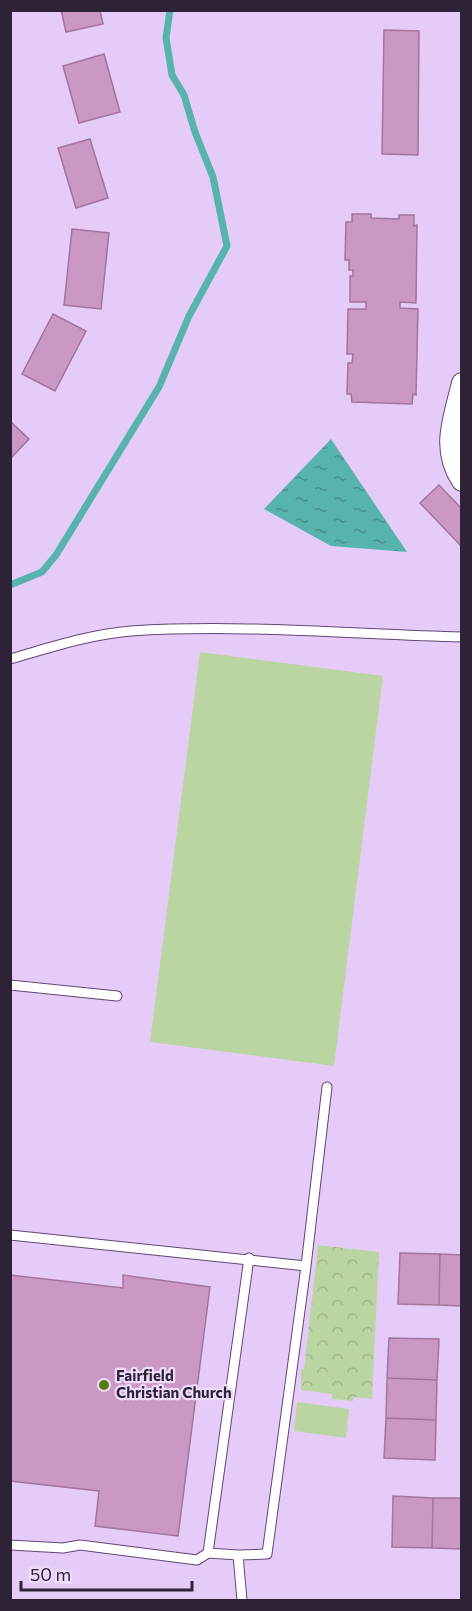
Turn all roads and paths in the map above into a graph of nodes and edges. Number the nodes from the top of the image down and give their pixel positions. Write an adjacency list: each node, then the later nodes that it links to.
1 (462, 383): 2 (street)
2 (462, 482)
3 (462, 637): 4 (lane)
4 (10, 659)
5 (10, 985): 6 (lane)
6 (117, 996)
7 (327, 1087): 10 (lane)
8 (10, 1235): 9 (lane)
9 (249, 1258): 10 (lane); 12 (lane)
10 (306, 1266): 13 (lane)
11 (10, 1545): 12 (lane)
12 (208, 1553): 13 (lane)
13 (238, 1555): 14 (lane)
14 (242, 1600)

